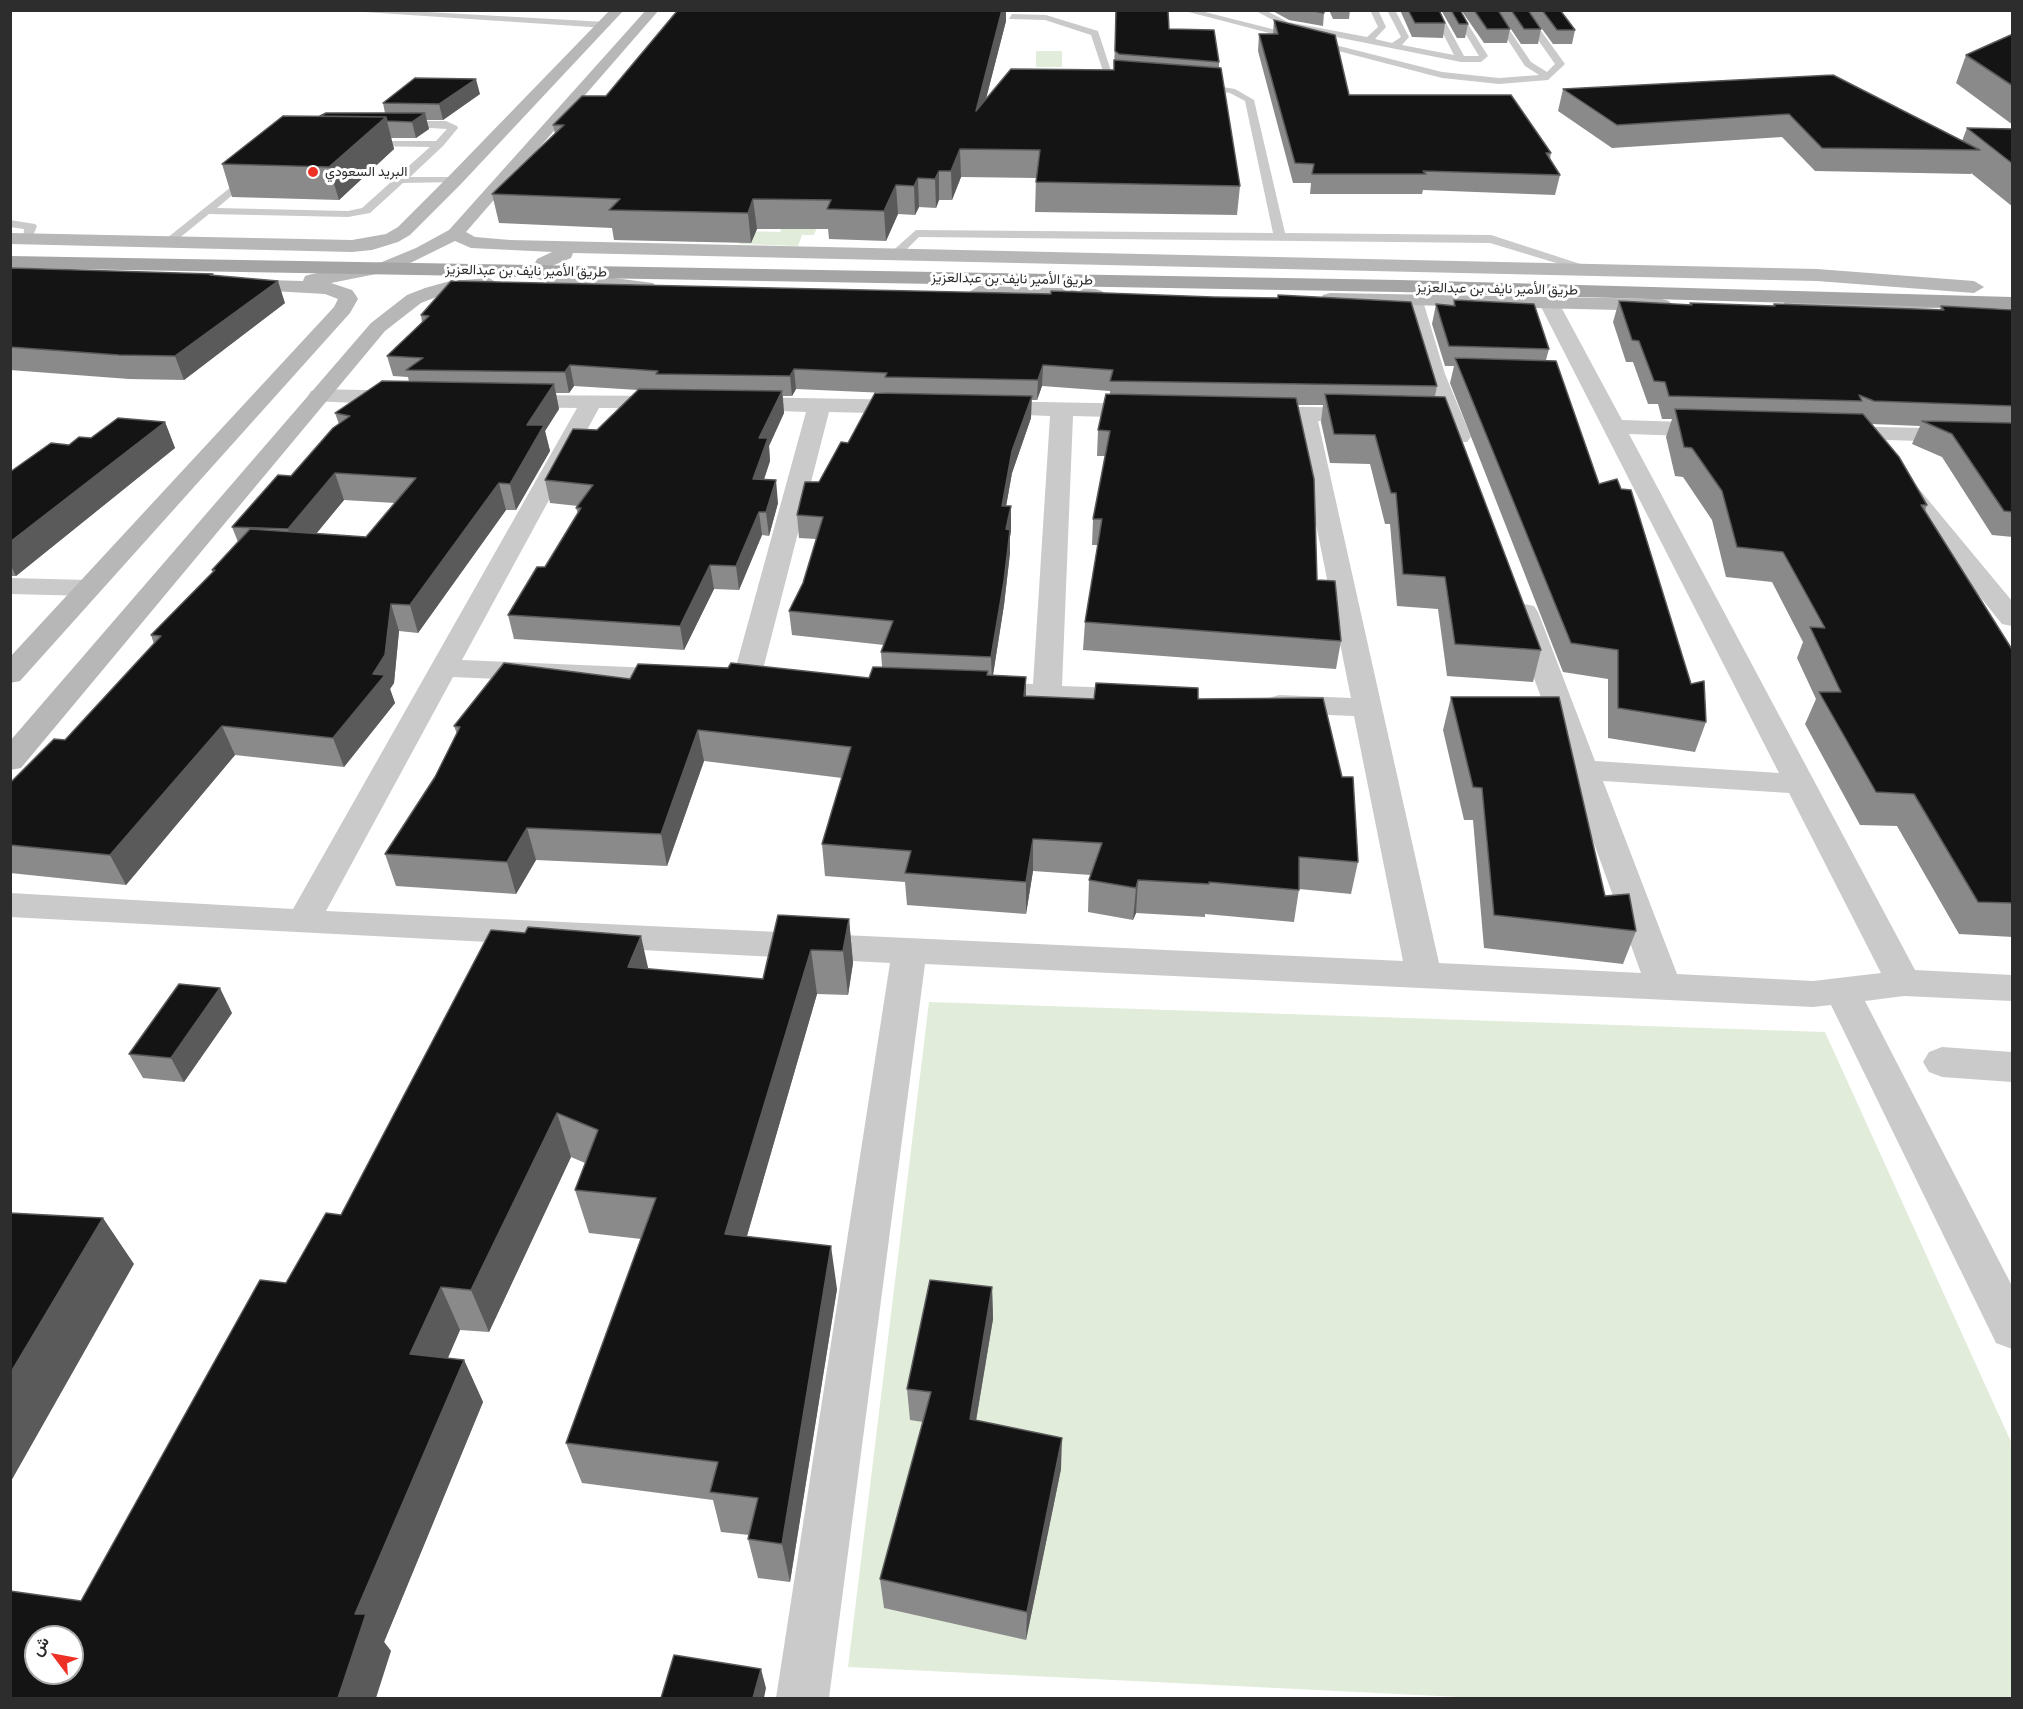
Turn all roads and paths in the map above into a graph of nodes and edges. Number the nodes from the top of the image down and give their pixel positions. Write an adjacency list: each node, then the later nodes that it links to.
1 (339, 10): 14 (lane)
2 (618, 10): 14 (street)
3 (653, 10): 30 (street)
4 (1185, 10): 19 (lane)
5 (1374, 10): 16 (lane)
6 (1391, 10): 17 (lane)
7 (1435, 10): 18 (lane)
8 (1455, 10): 18 (lane)
9 (1492, 10): 19 (lane)
10 (1521, 10): 19 (lane)
11 (1255, 13): 15 (lane)
12 (1011, 16): 20 (lane)
13 (1327, 21): 15 (lane)
14 (606, 25): 27 (street)
15 (1330, 32): 16 (lane)
16 (1370, 39): 17 (lane)
17 (1394, 45): 18 (lane)
18 (1461, 60)
19 (1548, 76)
20 (1136, 84)
21 (1189, 86): 31 (lane)
22 (390, 124): 24 (lane)
23 (348, 143): 24 (lane)
24 (439, 144): 26 (lane)
25 (265, 163): 28 (lane)
26 (399, 180): 27 (lane); 28 (lane)
27 (455, 180): 34 (street)
28 (205, 211): 33 (lane)
29 (10, 223): 32 (lane)
30 (455, 234): 35 (street); 43 (street)
31 (1280, 237): 38 (lane); 40 (lane)
32 (19, 238): 33 (street)
33 (168, 242): 34 (street)
34 (216, 243): 42 (street)
35 (510, 246): 36 (street); 48 (street)
36 (626, 249): 38 (street); 45 (street)
37 (10, 252): 44 (main road, طريق الأمير نايف بن عبدالعزيز)
38 (894, 255): 40 (street)
39 (10, 262): 44 (main road, طريق الأمير نايف بن عبدالعزيز)
40 (1593, 270): 46 (street)
41 (10, 277): 42 (street)
42 (156, 280): 43 (street)
43 (262, 283): 48 (street)
44 (1614, 286): 46 (main road, طريق الأمير نايف بن عبدالعزيز); 50 (main road, طريق الأمير نايف بن عبدالعزيز)
45 (646, 287): 49 (street); 53 (street)
46 (1974, 287): 47 (main road, طريق الأمير نايف بن عبدالعزيز)
47 (2013, 288)
48 (348, 299): 74 (street)
49 (1413, 301): 51 (street); 72 (street)
50 (1990, 302): 51 (street); 52 (main road, طريق الأمير نايف بن عبدالعزيز)
51 (1550, 303): 67 (street)
52 (2013, 303)
53 (319, 396): 54 (street); 84 (street)
54 (425, 398)
55 (496, 400): 56 (street)
56 (591, 402): 57 (street); 77 (street)
57 (687, 404)
58 (723, 404): 59 (street)
59 (819, 406): 60 (street); 77 (street)
60 (935, 408)
61 (970, 408): 62 (street)
62 (1062, 410): 63 (street); 80 (street)
63 (1166, 411)
64 (1235, 412): 65 (street)
65 (1305, 414): 66 (street); 83 (street)
66 (1383, 415)
67 (1616, 427): 68 (street); 86 (street)
68 (1731, 430)
69 (1813, 432): 70 (street)
70 (1859, 433): 71 (street); 76 (street)
71 (2013, 437)
72 (1468, 460)
73 (10, 586): 74 (street)
74 (89, 588): 78 (street)
75 (1517, 593): 85 (street)
76 (2013, 618)
77 (444, 668): 88 (street)
78 (10, 675)
79 (954, 690): 80 (street)
80 (1047, 694): 81 (street)
81 (1166, 699)
82 (1249, 703): 83 (street)
83 (1367, 708): 90 (street)
84 (10, 761)
85 (1583, 770): 86 (street); 92 (street)
86 (1800, 784): 91 (street)
87 (10, 904): 88 (street)
88 (303, 922): 89 (street)
89 (909, 951): 90 (street); 98 (street)
90 (1424, 975): 92 (street)
91 (1904, 983): 93 (street); 94 (street)
92 (1664, 987): 94 (street)
93 (2013, 988)
94 (1842, 991): 97 (street)
95 (1942, 1062): 96 (street)
96 (2013, 1067)
97 (2013, 1329)
98 (802, 1698)

